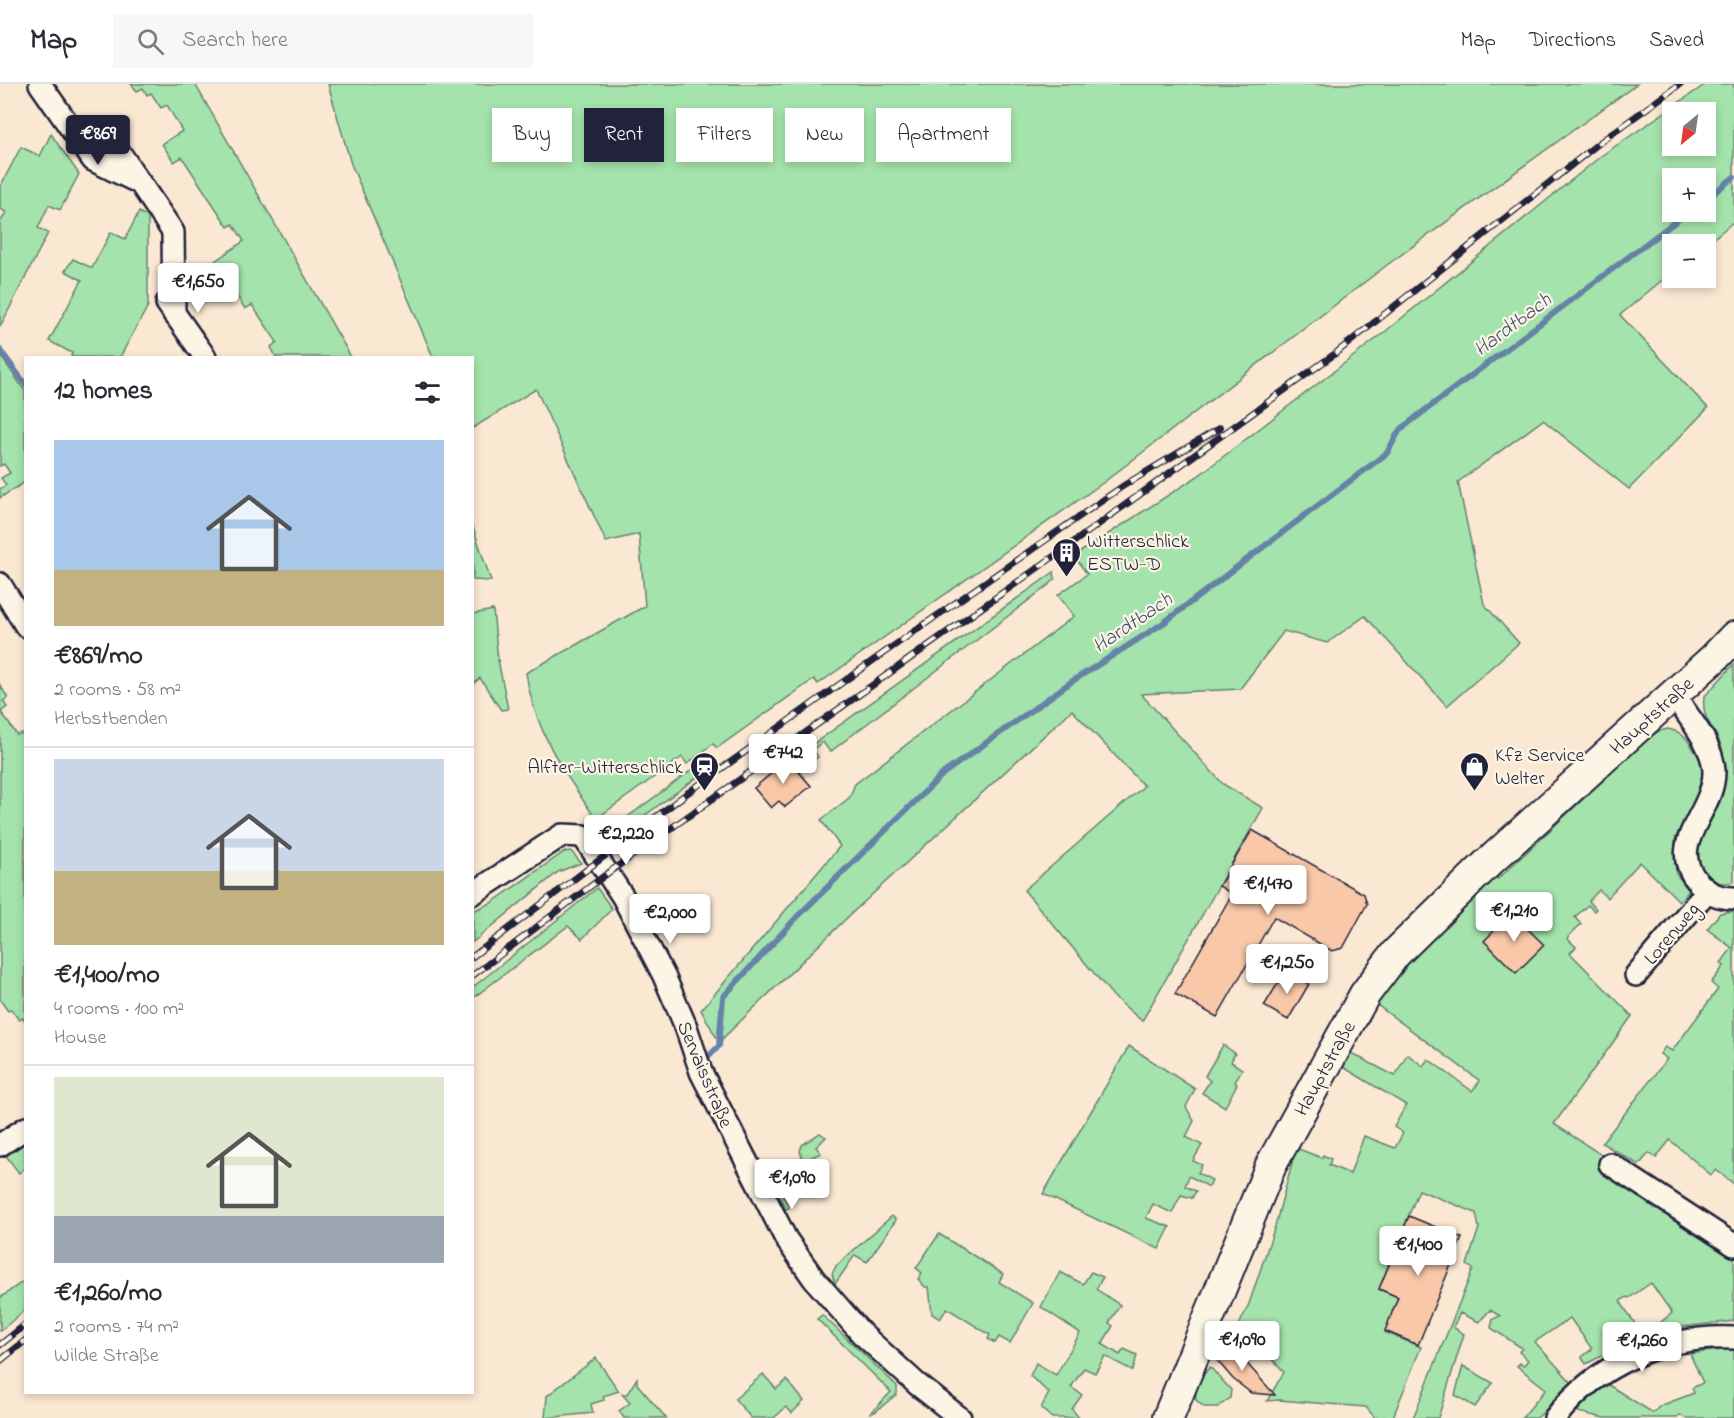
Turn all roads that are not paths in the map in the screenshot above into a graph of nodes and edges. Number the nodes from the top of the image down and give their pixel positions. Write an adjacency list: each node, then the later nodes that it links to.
1 (40, 84): 2 (street)
2 (204, 356)
3 (0, 585): 4 (street)
4 (24, 623)
5 (1734, 637): 6 (main road, Hauptstraße)
6 (1674, 695): 7 (street, Lorenweg); 17 (main road, Hauptstraße)
7 (1707, 891): 9 (street, Lorenweg); 10 (street, Lorenweg)
8 (474, 893): 16 (street, Servaisstraße)
9 (1734, 898)
10 (1636, 975)
11 (24, 1129): 12 (street)
12 (0, 1144)
13 (1610, 1164): 14 (street)
14 (1734, 1245)
15 (1734, 1338): 18 (street)
16 (960, 1418)
17 (1168, 1418)
18 (1555, 1418)

